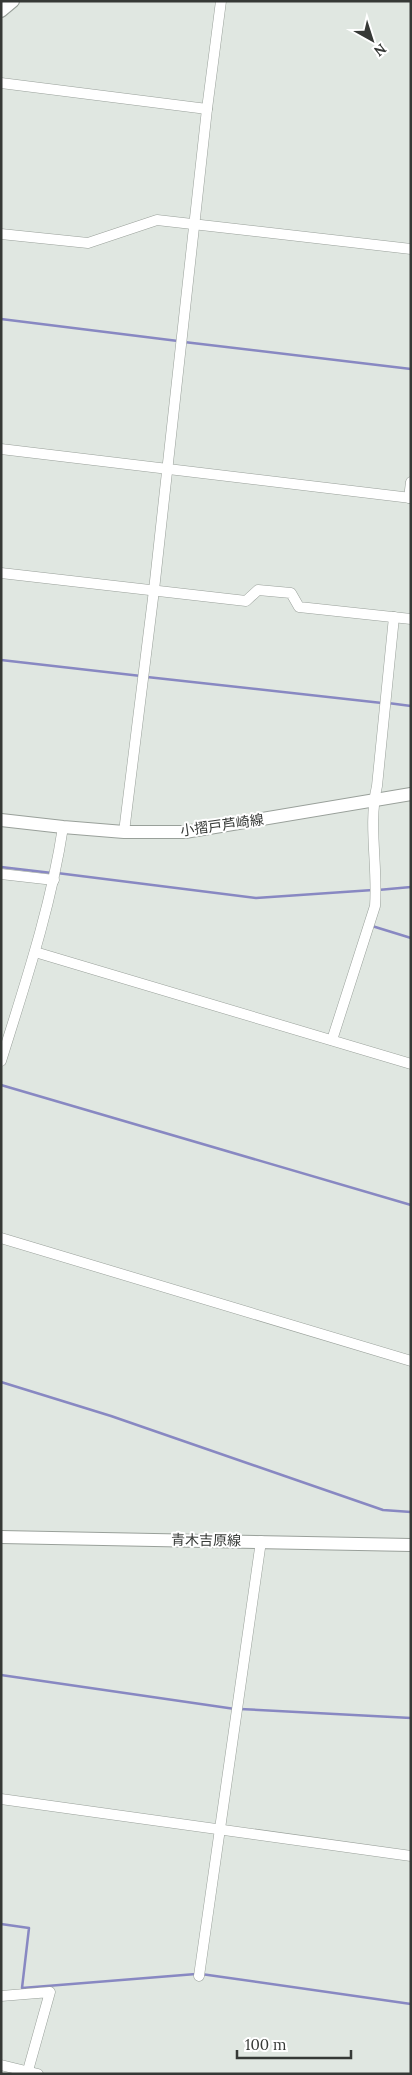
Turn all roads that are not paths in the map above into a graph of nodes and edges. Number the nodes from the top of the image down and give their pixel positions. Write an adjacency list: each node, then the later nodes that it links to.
1 (14, 1): 3 (main road)
2 (221, 1): 5 (street)
3 (1, 11)
4 (1, 83): 5 (street)
5 (207, 109): 6 (street)
6 (194, 225): 7 (street); 8 (street); 10 (street)
7 (1, 234)
8 (411, 249)
9 (1, 449): 10 (street)
10 (168, 468): 12 (street); 14 (street)
11 (411, 482): 12 (street)
12 (410, 498)
13 (1, 573): 14 (street)
14 (154, 590): 15 (street); 21 (street)
15 (394, 618): 16 (street); 18 (street)
16 (411, 620)
17 (411, 794): 18 (main road, 小摺戸芦崎線)
18 (373, 800): 21 (main road, 小摺戸芦崎線); 25 (street)
19 (1, 820): 20 (main road, 小摺戸芦崎線)
20 (63, 828): 21 (main road, 小摺戸芦崎線); 23 (street)
21 (124, 832)
22 (1, 874): 23 (street)
23 (54, 880): 24 (street)
24 (34, 952): 25 (street); 26 (street)
25 (332, 1040): 27 (street)
26 (1, 1061)
27 (411, 1064)
28 (1, 1238): 29 (street)
29 (411, 1361)
30 (1, 1537): 31 (main road, 青木吉原線)
31 (261, 1541): 32 (main road, 青木吉原線); 34 (street)
32 (411, 1545)
33 (1, 1799): 34 (street)
34 (220, 1828): 35 (street); 36 (street)
35 (411, 1856)
36 (199, 1976)
37 (1, 1996): 39 (street)
38 (1, 2065): 39 (street)
39 (31, 2073)

